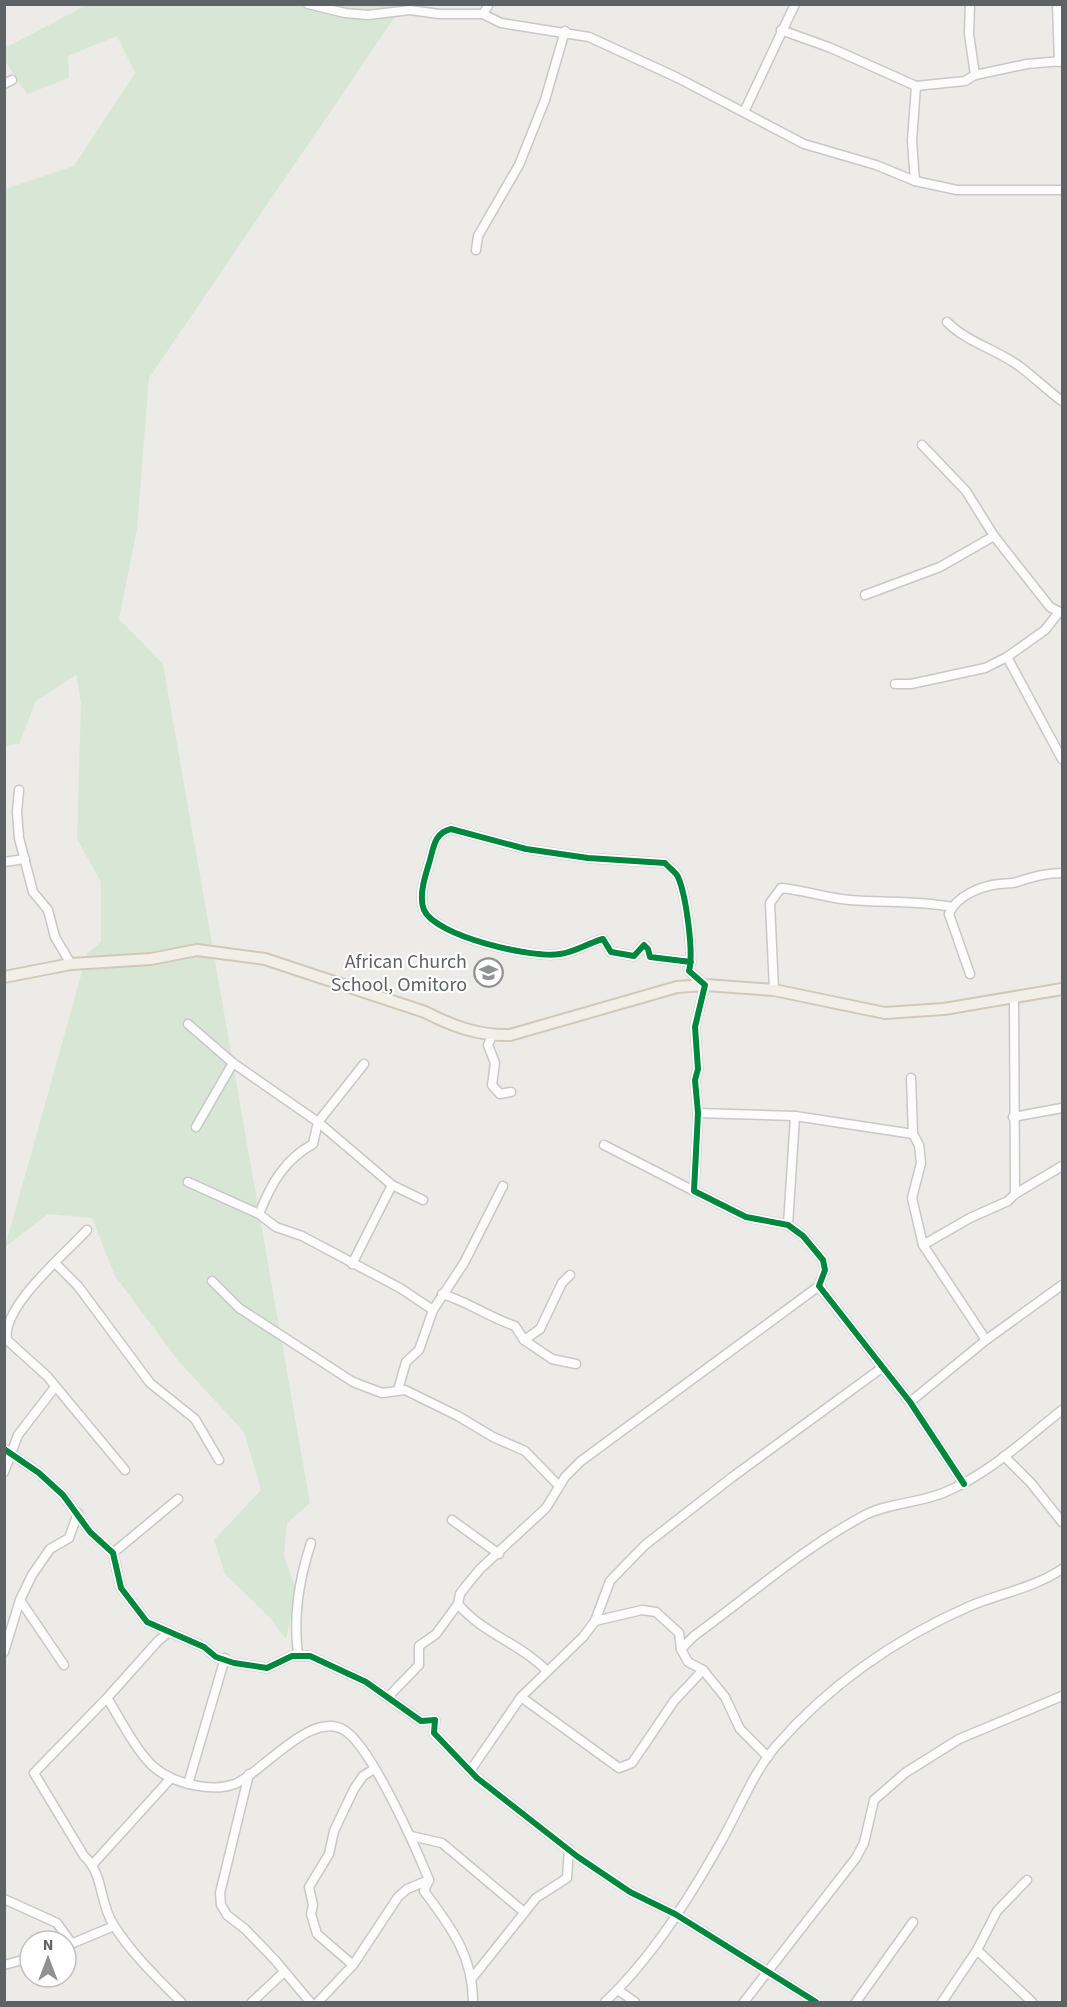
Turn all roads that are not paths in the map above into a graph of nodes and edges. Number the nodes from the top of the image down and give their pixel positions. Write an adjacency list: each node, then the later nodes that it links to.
1 (308, 4): 7 (street)
2 (453, 4): 7 (street)
3 (489, 4): 8 (street)
4 (795, 4): 9 (street)
5 (970, 4): 12 (street)
6 (1057, 4): 11 (street)
7 (456, 14): 8 (street)
8 (483, 14): 10 (street)
9 (781, 30): 13 (street); 14 (street)
10 (565, 31): 14 (street); 17 (street)
11 (1061, 62): 12 (street)
12 (975, 75): 13 (street)
13 (916, 86): 15 (street)
14 (744, 111): 15 (street)
15 (915, 181): 16 (street)
16 (1062, 190)
17 (476, 250)
18 (947, 322): 19 (street)
19 (1062, 401)
20 (922, 445): 21 (street)
21 (994, 536): 22 (street); 23 (street)
22 (865, 595)
23 (1061, 613): 24 (street)
24 (1007, 657): 25 (street); 26 (street)
25 (895, 684)
26 (1062, 759)
27 (19, 790): 28 (street)
28 (25, 859): 29 (street); 33 (street)
29 (4, 862)
30 (1062, 873): 31 (street)
31 (952, 907): 34 (street); 38 (street)
32 (692, 962): 32 (street); 36 (street)
33 (71, 964): 35 (main road); 41 (main road)
34 (970, 974)
35 (4, 977)
36 (705, 985): 38 (main road); 41 (main road); 47 (street)
37 (1062, 989): 39 (main road)
38 (774, 990): 39 (main road)
39 (1014, 998): 49 (street)
40 (188, 1024): 42 (street)
41 (492, 1035): 45 (street)
42 (233, 1063): 50 (street); 51 (street)
43 (364, 1064): 50 (street)
44 (912, 1078): 52 (street)
45 (511, 1092)
46 (1062, 1108): 49 (street)
47 (698, 1113): 48 (street); 58 (street)
48 (795, 1116): 52 (street); 62 (street)
49 (1013, 1117): 59 (street)
50 (318, 1122): 56 (street); 61 (street)
51 (196, 1127)
52 (913, 1134): 64 (street)
53 (603, 1145): 58 (street)
54 (1062, 1166): 59 (street)
55 (188, 1182): 61 (street)
56 (392, 1185): 60 (street); 66 (street)
57 (503, 1186): 71 (street)
58 (694, 1191): 62 (street)
59 (1015, 1194): 64 (street)
60 (423, 1200)
61 (259, 1214): 66 (street)
62 (788, 1225): 69 (street)
63 (87, 1230): 65 (street)
64 (923, 1245): 74 (street)
65 (56, 1264): 77 (street); 83 (street)
66 (352, 1264): 72 (street)
67 (570, 1275): 73 (street)
68 (212, 1281): 78 (street)
69 (819, 1286): 76 (street); 87 (street)
70 (1062, 1286): 74 (street)
71 (442, 1294): 72 (street); 73 (street)
72 (433, 1311): 78 (street)
73 (524, 1340): 75 (street)
74 (986, 1340): 79 (street)
75 (576, 1364)
76 (883, 1366): 79 (street); 98 (street)
77 (55, 1387): 81 (street); 84 (street)
78 (398, 1390): 87 (street)
79 (910, 1402): 86 (street)
80 (1062, 1410): 82 (street)
81 (8, 1451): 85 (street); 89 (street)
82 (1004, 1456): 86 (street); 91 (street)
83 (219, 1460)
84 (125, 1470)
85 (4, 1472)
86 (964, 1484): 104 (street)
87 (559, 1486): 94 (street)
88 (178, 1499): 93 (street)
89 (78, 1513): 93 (street); 96 (street)
90 (452, 1520): 94 (street)
91 (1062, 1522)
92 (311, 1543): 106 (street)
93 (113, 1553): 101 (street)
94 (499, 1554): 97 (street)
95 (1060, 1574): 115 (street)
96 (20, 1600): 105 (street); 108 (street)
97 (458, 1604): 110 (street); 111 (street)
98 (601, 1606): 99 (street); 100 (street)
99 (610, 1619): 100 (street); 104 (street)
100 (595, 1621): 110 (street)
101 (150, 1624): 102 (street); 103 (street)
102 (168, 1633): 103 (street); 107 (street)
103 (158, 1641): 114 (street)
104 (681, 1649): 109 (street)
105 (4, 1652)
106 (298, 1654): 107 (street); 111 (street)
107 (225, 1658): 120 (street)
108 (64, 1665)
109 (703, 1670): 113 (street); 115 (street)
110 (547, 1671): 113 (street)
111 (388, 1696): 117 (street)
112 (1062, 1696): 136 (street)
113 (522, 1697): 117 (street)
114 (107, 1698): 119 (street); 123 (street)
115 (768, 1757): 128 (street)
116 (374, 1769): 118 (street); 121 (street); 134 (street)
117 (470, 1771): 122 (street)
118 (249, 1774): 120 (street); 135 (street)
119 (171, 1778): 120 (street); 123 (street)
120 (188, 1784)
121 (411, 1836): 124 (street); 127 (street)
122 (568, 1849): 127 (street); 128 (street)
123 (93, 1864): 130 (street)
124 (429, 1880): 134 (street); 137 (street)
125 (1027, 1880): 133 (street)
126 (4, 1899): 131 (street)
127 (524, 1912): 137 (street)
128 (675, 1914): 136 (street); 138 (street)
129 (913, 1922): 148 (street)
130 (114, 1926): 132 (street); 139 (street)
131 (60, 1929)
132 (78, 1941)
133 (977, 1950): 149 (street); 150 (street)
134 (353, 1965): 142 (street)
135 (284, 1972): 140 (street); 141 (street)
136 (770, 1972): 146 (street); 147 (street)
137 (473, 1977): 143 (street)
138 (618, 1990): 144 (street); 145 (street)
139 (181, 2002)
140 (252, 2002)
141 (310, 2002)
142 (318, 2002)
143 (473, 2002)
144 (605, 2002)
145 (635, 2002)
146 (744, 2002)
147 (816, 2002)
148 (856, 2002)
149 (942, 2002)
150 (1032, 2002)

